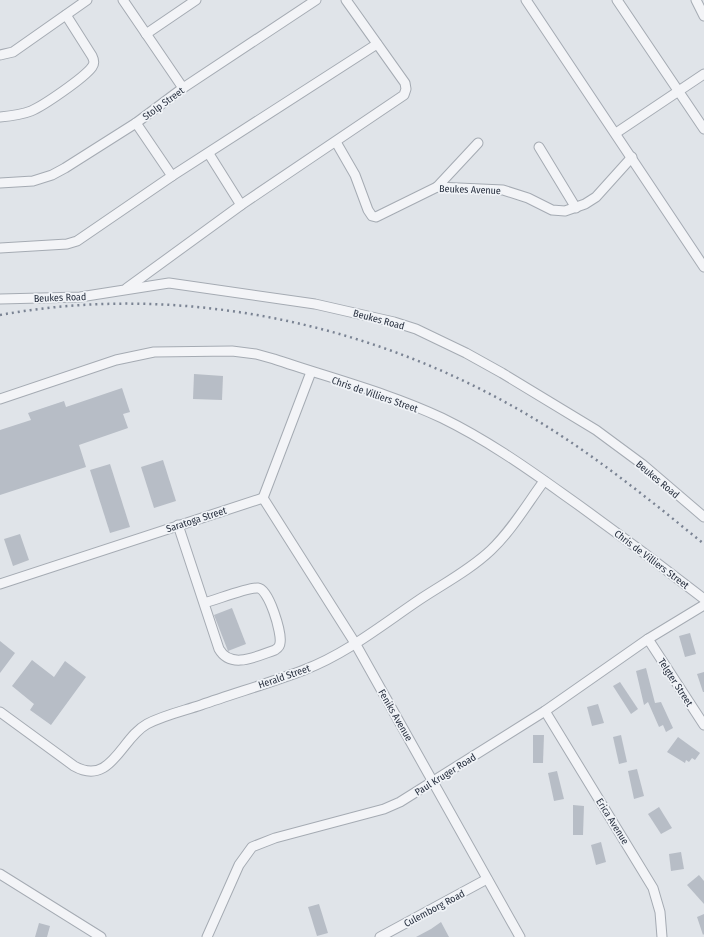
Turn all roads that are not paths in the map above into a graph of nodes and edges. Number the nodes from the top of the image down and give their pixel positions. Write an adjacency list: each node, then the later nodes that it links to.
1 (87, 0): 10 (street)
2 (123, 0): 12 (street)
3 (196, 0): 9 (street)
4 (316, 0): 16 (street, Stolp Street)
5 (346, 0): 13 (street)
6 (526, 0): 21 (street)
7 (617, 0): 17 (street)
8 (696, 0): 11 (street)
9 (182, 4): 12 (street)
10 (66, 15): 14 (street); 18 (street)
11 (704, 16)
12 (146, 34): 16 (street)
13 (377, 44): 22 (street); 25 (street)
14 (0, 55)
15 (704, 74): 17 (street)
16 (183, 88): 19 (street, Stolp Street)
17 (678, 90): 20 (street); 21 (street)
18 (0, 117)
19 (136, 122): 27 (street); 28 (street, Stolp Street)
20 (704, 129)
21 (616, 133): 26 (street)
22 (336, 142): 29 (street, Beukes Avenue); 30 (street)
23 (478, 143): 29 (street)
24 (539, 147): 31 (street)
25 (209, 154): 27 (street); 30 (street)
26 (632, 157): 31 (street, Beukes Avenue); 33 (street)
27 (172, 176): 32 (street)
28 (0, 183)
29 (438, 187): 31 (street, Beukes Avenue)
30 (242, 205): 34 (street)
31 (576, 208)
32 (0, 248)
33 (704, 267)
34 (123, 290): 35 (street, Beukes Road); 40 (street, Beukes Road)
35 (0, 299)
36 (311, 372): 37 (street, Chris de Villiers Street); 38 (street, Chris de Villiers Street); 39 (street)
37 (0, 399)
38 (544, 481): 43 (street, Chris de Villiers Street); 47 (street, Herald Street)
39 (263, 498): 41 (street, Saratoga Street); 47 (street, Feniks Avenue)
40 (704, 518)
41 (178, 525): 42 (street, Saratoga Street); 44 (street)
42 (0, 584)
43 (704, 599)
44 (204, 603): 44 (street)
45 (704, 605): 46 (street, Paul Kruger Road)
46 (648, 639): 48 (street, Paul Kruger Road); 50 (street, Telgter Street)
47 (355, 643): 49 (street, Herald Street); 51 (street, Feniks Avenue)
48 (545, 711): 51 (street, Paul Kruger Road); 58 (street, Erica Avenue)
49 (0, 712)
50 (704, 725)
51 (434, 782): 53 (street, Feniks Avenue); 55 (street, Paul Kruger Road)
52 (0, 874): 54 (street)
53 (488, 879): 56 (street, Culemborg Road); 57 (street, Feniks Avenue)
54 (101, 937)
55 (207, 937)
56 (380, 937)
57 (520, 937)
58 (662, 937)

